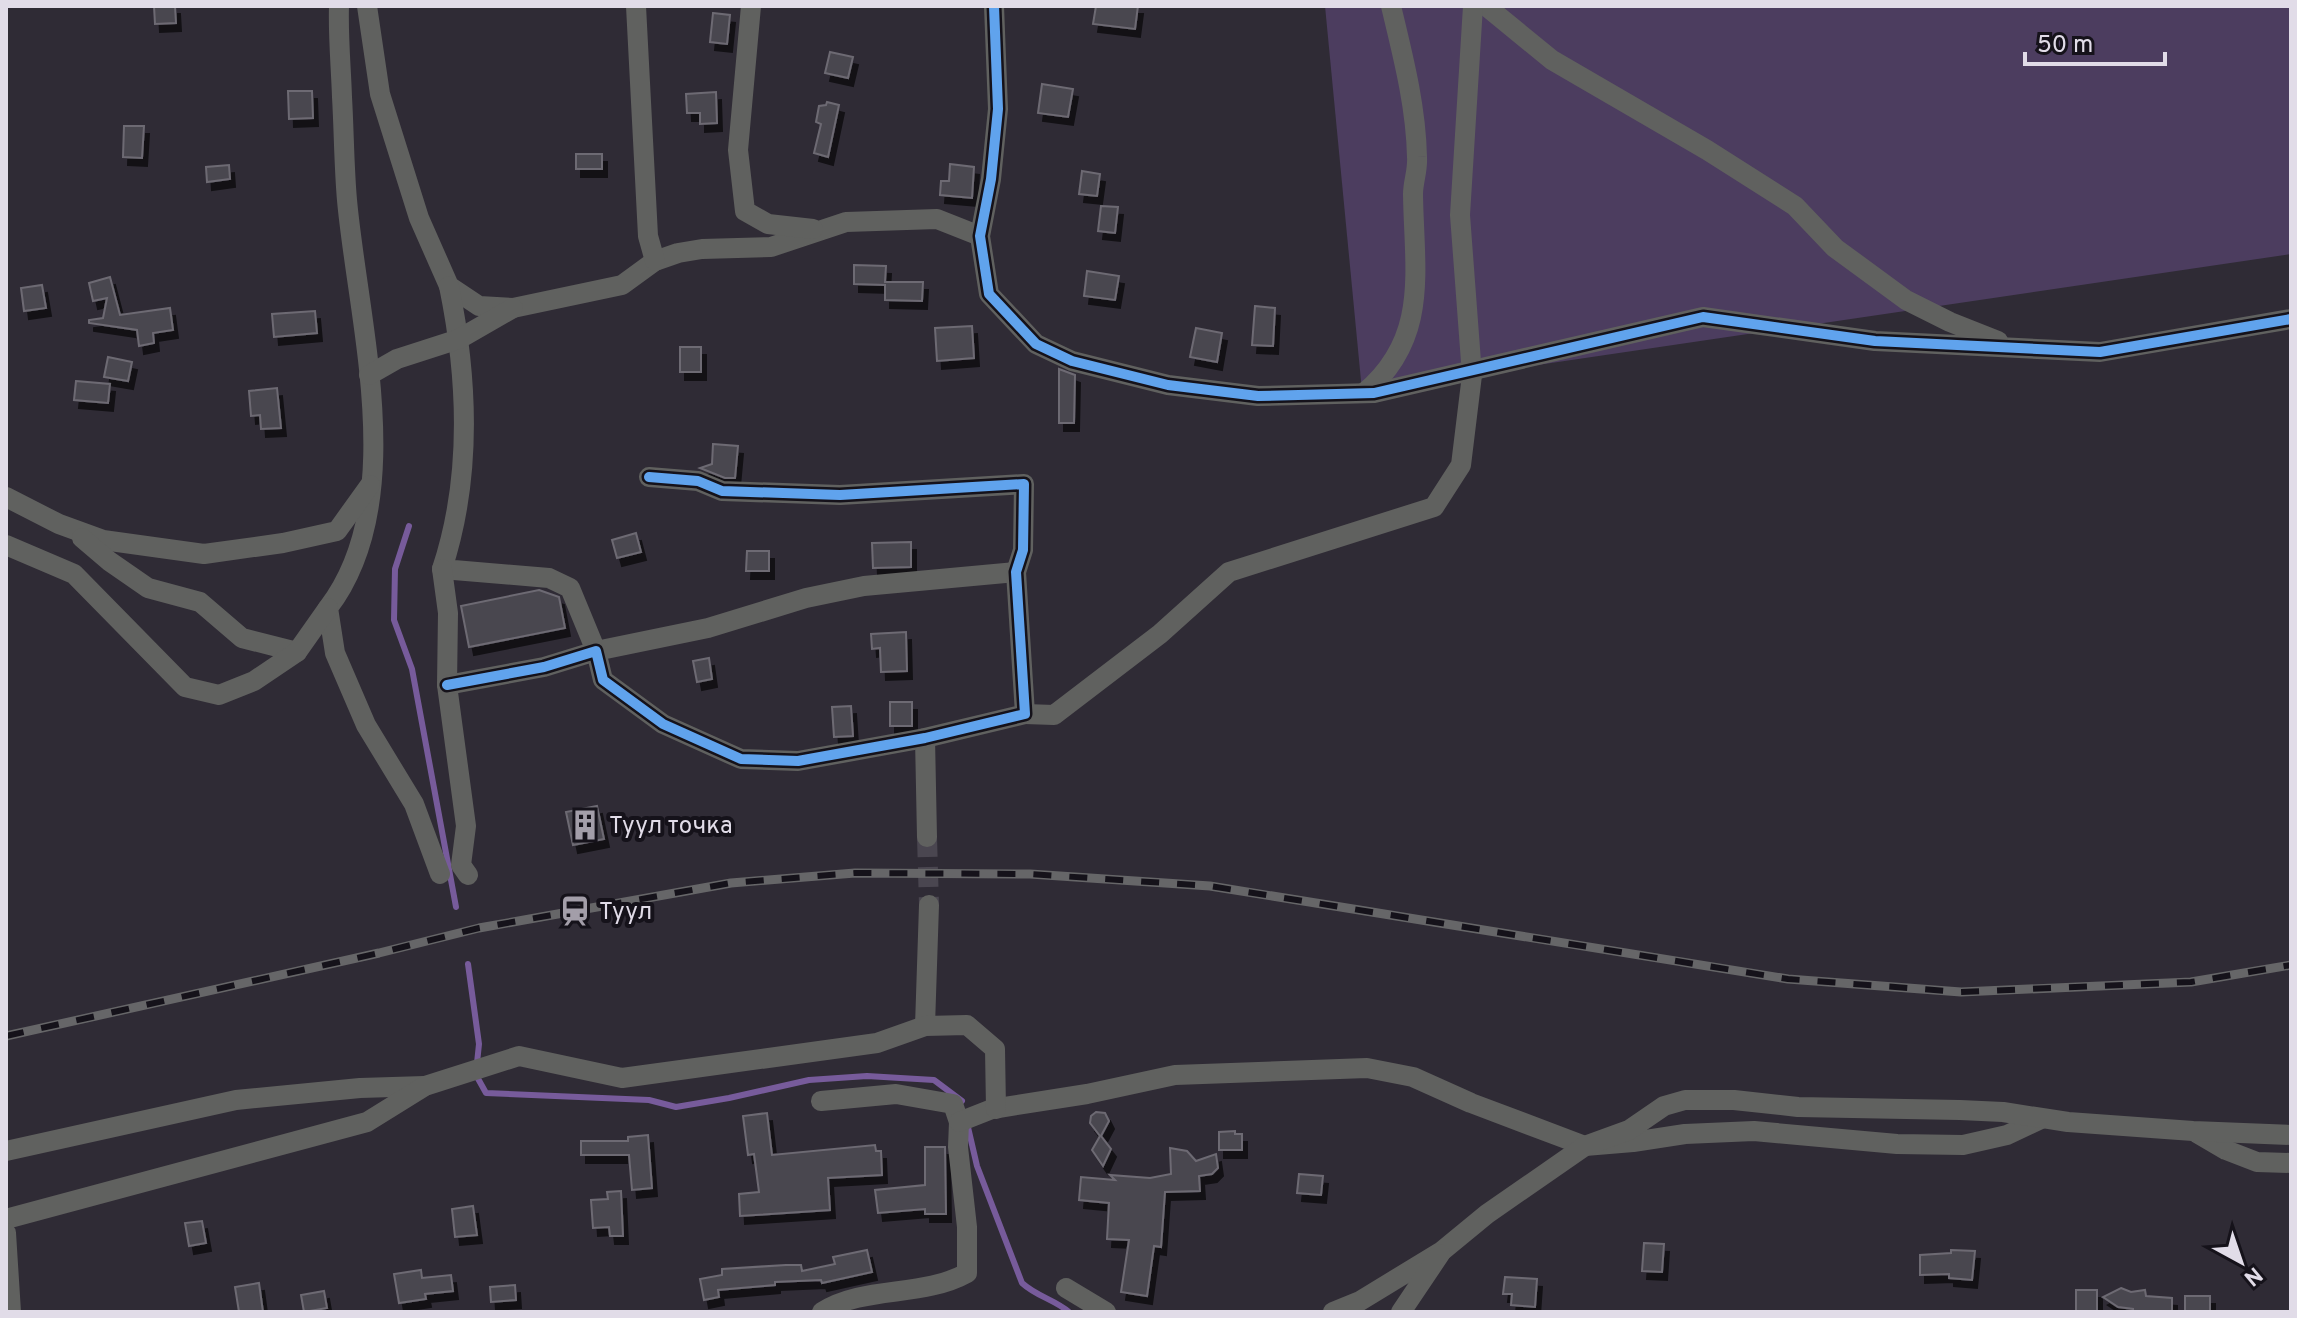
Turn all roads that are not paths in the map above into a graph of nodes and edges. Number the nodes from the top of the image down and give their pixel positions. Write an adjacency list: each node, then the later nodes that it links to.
1 (339, 6): 18 (street)
2 (367, 6): 12 (street)
3 (636, 6): 11 (street)
4 (751, 6): 9 (street)
5 (994, 6): 10 (street)
6 (1391, 6): 19 (street)
7 (1473, 6): 17 (street)
8 (1486, 6): 16 (street)
9 (820, 230): 10 (street); 11 (street)
10 (980, 236): 19 (street)
11 (655, 261): 13 (street)
12 (449, 286): 13 (street); 15 (street)
13 (513, 308): 15 (street)
14 (2291, 319): 16 (street)
15 (459, 339): 18 (street); 25 (street)
16 (2020, 348): 17 (street)
17 (1472, 370): 19 (street); 31 (street)
18 (369, 375): 21 (street)
19 (1364, 393)
20 (649, 477): 26 (street)
21 (370, 485): 23 (street); 27 (street)
22 (6, 497): 23 (street)
23 (72, 529): 29 (street)
24 (6, 545): 29 (street)
25 (442, 569): 28 (street); 30 (street)
26 (1016, 572): 28 (street); 31 (street)
27 (328, 608): 29 (street); 34 (street)
28 (596, 651): 30 (street); 32 (street)
29 (297, 652)
30 (447, 685): 35 (street)
31 (1025, 714): 32 (street)
32 (925, 738): 33 (street)
33 (927, 837)
34 (440, 874)
35 (468, 875)
36 (929, 905): 37 (street)
37 (925, 1026): 38 (street); 41 (street)
38 (425, 1086): 48 (street); 50 (street)
39 (821, 1101): 42 (street)
40 (1798, 1107): 43 (street); 44 (street); 47 (street)
41 (996, 1109): 42 (street); 47 (street)
42 (965, 1119): 55 (street)
43 (2041, 1119): 44 (street); 45 (street)
44 (1754, 1131): 47 (street)
45 (2193, 1131): 46 (street); 49 (street)
46 (2291, 1135)
47 (1585, 1146): 52 (street)
48 (6, 1151)
49 (2291, 1163)
50 (6, 1219)
51 (6, 1233): 54 (street)
52 (1442, 1251): 57 (street); 58 (street)
53 (1066, 1288): 56 (street)
54 (11, 1312)
55 (822, 1312)
56 (1106, 1312)
57 (1333, 1312)
58 (1401, 1312)

